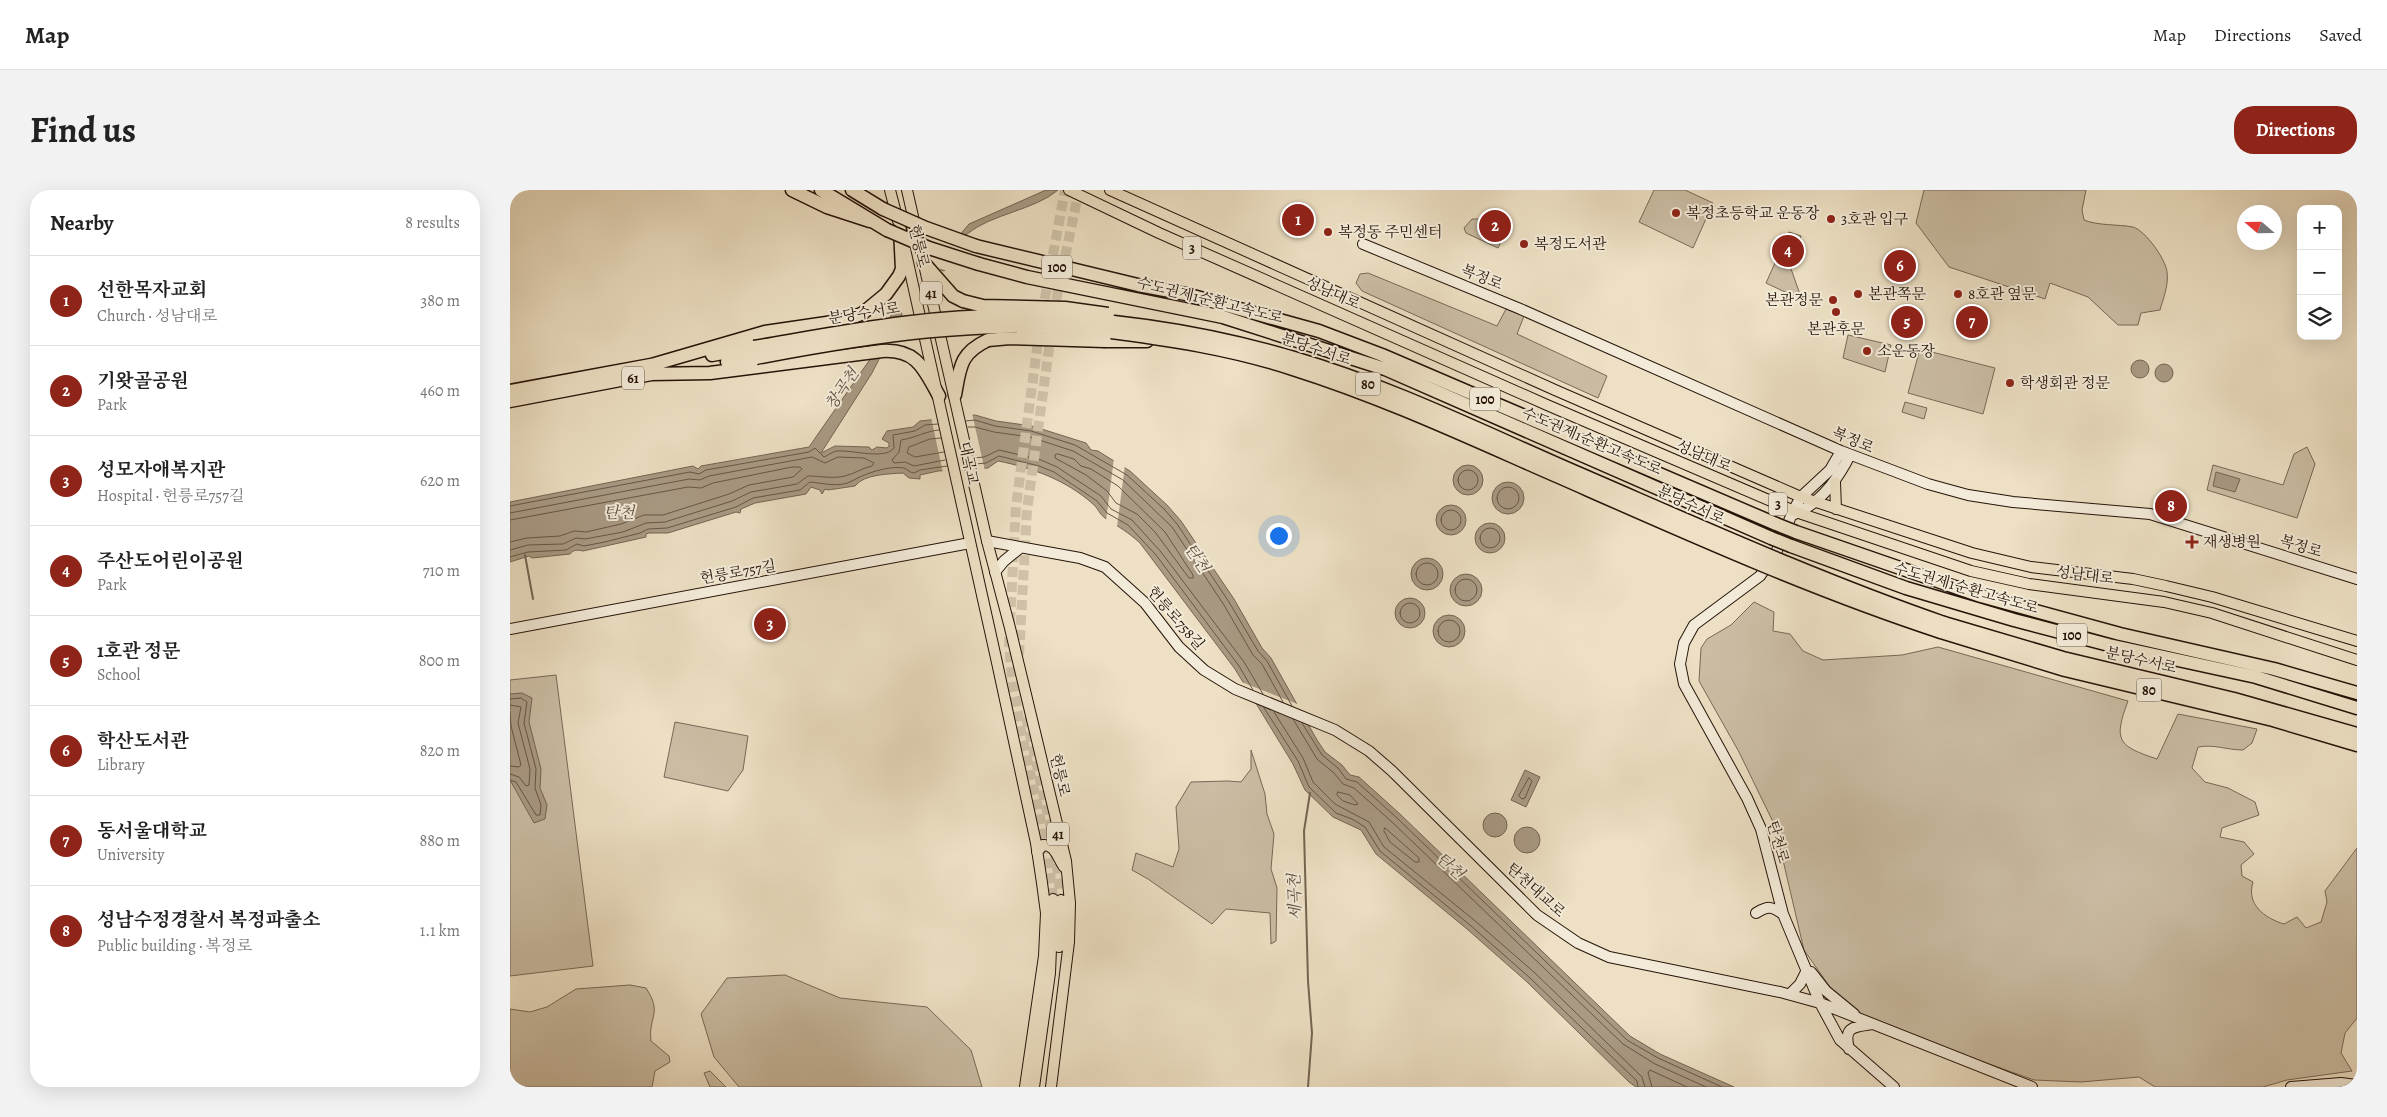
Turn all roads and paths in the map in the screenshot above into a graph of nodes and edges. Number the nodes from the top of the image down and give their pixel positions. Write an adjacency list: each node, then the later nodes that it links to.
1 (792, 190): 8 (highway)
2 (821, 190): 8 (highway, 수도권제1순환고속도로 / 100)
3 (852, 190): 34 (highway, 수도권제1순환고속도로 / 100, bridge)
4 (890, 190): 9 (main road, 헌릉로 / 41)
5 (907, 190): 11 (main road, 헌릉로 / 41)
6 (1110, 190): 21 (main road, 성남대로 / 3)
7 (1070, 191): 24 (main road, 성남대로 / 3)
8 (870, 221): 9 (highway, 수도권제1순환고속도로 / 100)
9 (894, 230): 14 (highway); 17 (main road, 헌릉로 / 41); 35 (highway, 수도권제1순환고속도로 / 100, bridge)
10 (1363, 244): 19 (street, 복정로)
11 (924, 263): 12 (highway, bridge); 16 (main road, 헌릉로 / 41)
12 (1177, 336): 13 (highway, 분당수서로 / 80, bridge); 16 (highway, bridge); 30 (highway, 분당수서로 / 80, bridge)
13 (756, 357): 14 (highway, 분당수서로 / 61); 17 (highway)
14 (649, 370): 15 (highway, 분당수서로 / 61); 18 (highway, 분당수서로 / 61)
15 (510, 391)
16 (955, 395): 25 (main road, 대곡교 / 41)
17 (938, 396): 26 (main road, 대곡교 / 41)
18 (510, 400)
19 (1846, 453): 20 (street); 21 (street, 탄천로); 29 (street, 복정로)
20 (1835, 482): 22 (street); 23 (main road)
21 (1801, 497): 22 (main road, 성남대로 / 3); 24 (street, 탄천로)
22 (1814, 501): 23 (main road, 성남대로 / 3); 24 (street)
23 (1836, 508): 32 (main road, 성남대로 / 3)
24 (1795, 513): 33 (main road, 성남대로 / 3); 42 (street, 탄천로)
25 (987, 537): 27 (street, 헌릉로758길); 28 (main road, 헌릉로 / 41)
26 (970, 540): 31 (street, 헌릉로757길); 39 (main road, 41)
27 (1020, 548): 28 (street); 36 (street, 헌릉로758길)
28 (995, 572): 40 (main road, 헌릉로 / 41)
29 (2357, 579)
30 (1943, 628): 37 (highway, 분당수서로 / 80); 38 (highway, 분당수서로 / 80)
31 (510, 629)
32 (2357, 641)
33 (2357, 660)
34 (2357, 693)
35 (2357, 708)
36 (1335, 730): 45 (street, 탄천대교로)
37 (2357, 734)
38 (2357, 745)
39 (1037, 852): 40 (main road); 51 (main road, 41)
40 (1066, 870): 54 (main road, 헌릉로 / 41)
41 (1756, 913): 42 (street)
42 (1783, 914): 43 (street, 탄천로)
43 (1799, 953): 44 (street, 탄천로); 47 (street)
44 (1806, 972): 45 (street); 46 (street, 탄천로)
45 (1785, 993): 46 (street, 탄천대교로)
46 (1820, 1003): 47 (street); 49 (street, 탄천로)
47 (1859, 1018): 48 (street)
48 (1873, 1024): 49 (street); 56 (street)
49 (1849, 1049): 55 (street, 탄천로)
50 (2357, 1085): 57 (street)
51 (1025, 1087)
52 (1034, 1087): 53 (main road)
53 (1041, 1087)
54 (1051, 1087)
55 (1894, 1087)
56 (2032, 1087)
57 (2291, 1087)

